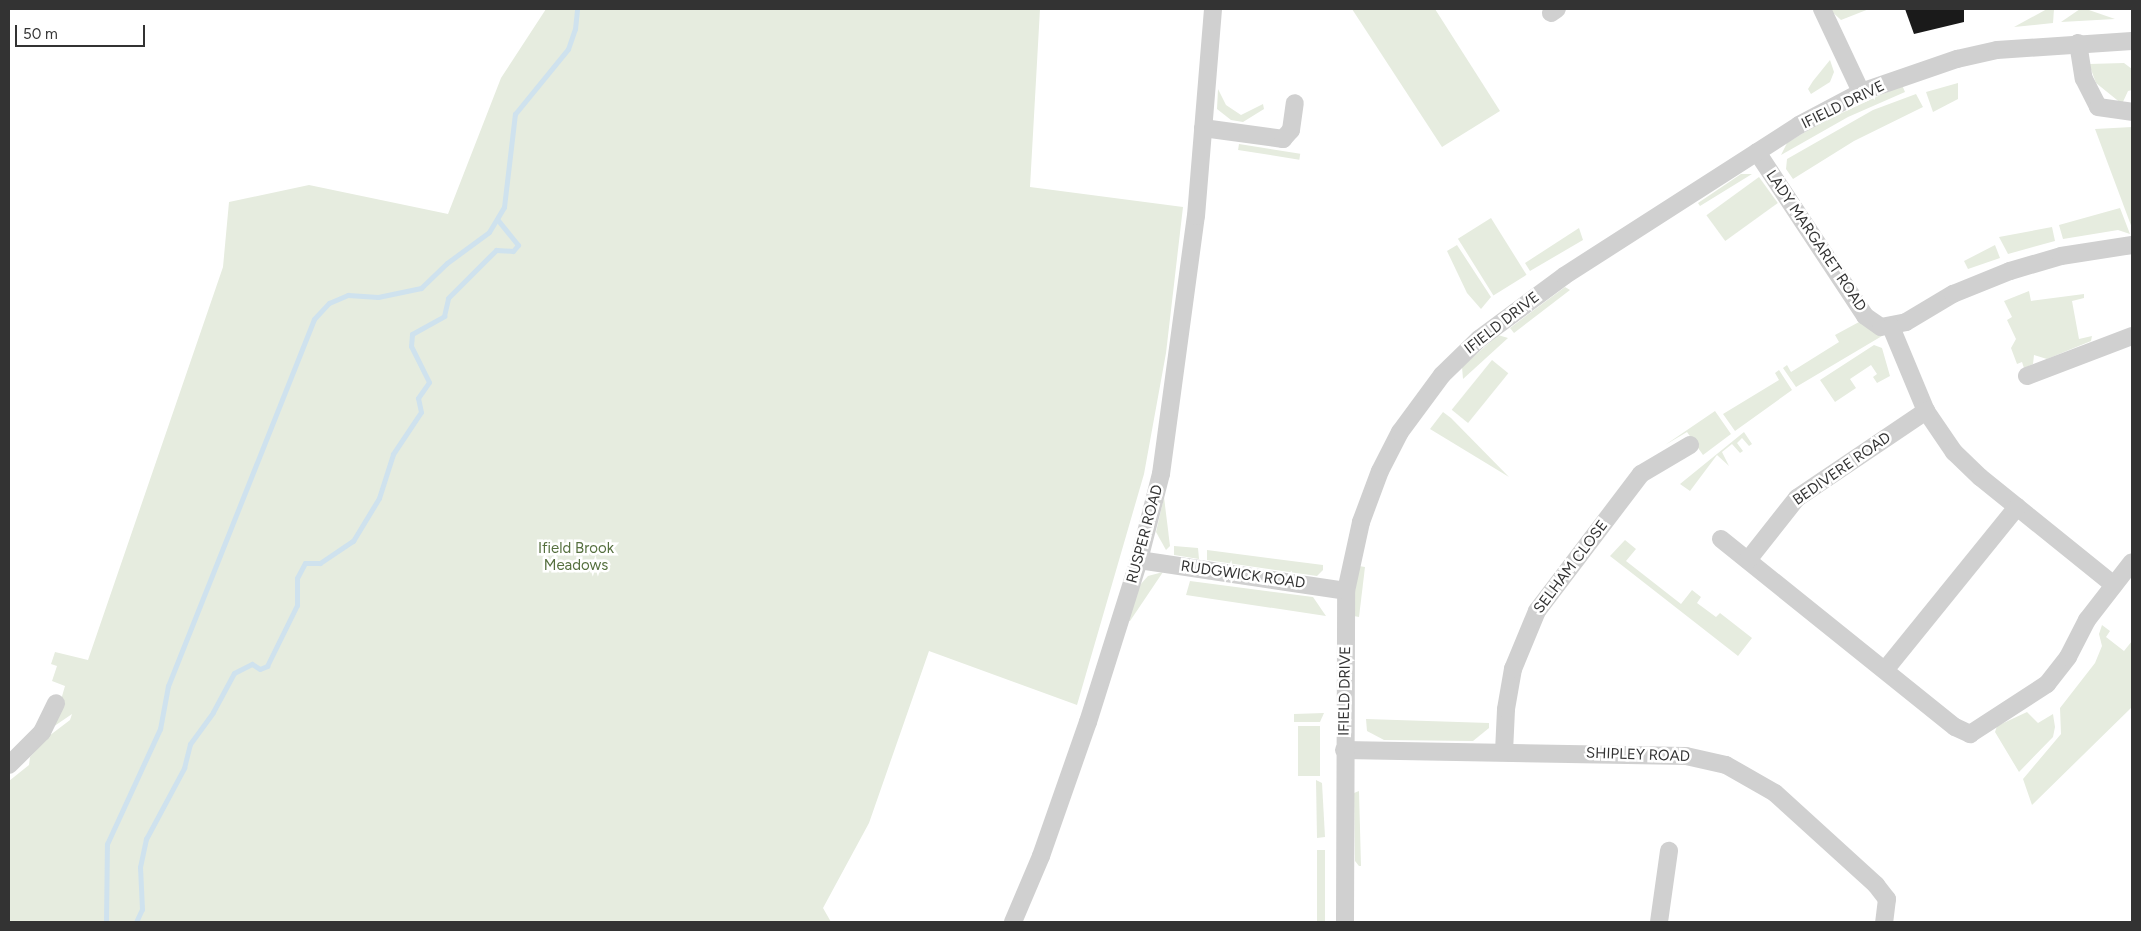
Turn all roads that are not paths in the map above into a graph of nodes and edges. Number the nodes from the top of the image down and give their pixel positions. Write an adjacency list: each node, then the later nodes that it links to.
1 (1213, 9): 8 (street, RUSPER ROAD)
2 (1822, 9): 5 (street)
3 (2132, 41): 4 (street, IFIELD DRIVE)
4 (2078, 43): 5 (street, IFIELD DRIVE); 7 (street)
5 (1861, 92): 9 (street, IFIELD DRIVE)
6 (1295, 103): 8 (street)
7 (2132, 112)
8 (1203, 128): 18 (street, RUSPER ROAD)
9 (1757, 152): 11 (street, LADY MARGARET ROAD); 22 (street, IFIELD DRIVE)
10 (2132, 245): 11 (street)
11 (1891, 327): 14 (street)
12 (2132, 336): 13 (street)
13 (2027, 376)
14 (1926, 411): 16 (street); 19 (street, BEDIVERE ROAD)
15 (1690, 445): 26 (street, SELHAM CLOSE)
16 (2017, 508): 21 (street); 23 (street)
17 (1721, 539): 19 (street)
18 (1139, 560): 22 (street, RUDGWICK ROAD); 29 (street, RUSPER ROAD)
19 (1748, 560): 23 (street)
20 (2132, 562): 21 (street)
21 (2114, 585): 23 (street)
22 (1346, 590): 25 (street, IFIELD DRIVE)
23 (1885, 670)
24 (56, 703): 27 (street)
25 (1344, 750): 26 (street, SHIPLEY ROAD); 30 (street, IFIELD DRIVE)
26 (1504, 752): 32 (street, SHIPLEY ROAD)
27 (9, 765)
28 (1670, 850): 31 (street)
29 (1013, 922)
30 (1345, 922)
31 (1659, 922)
32 (1884, 922)

